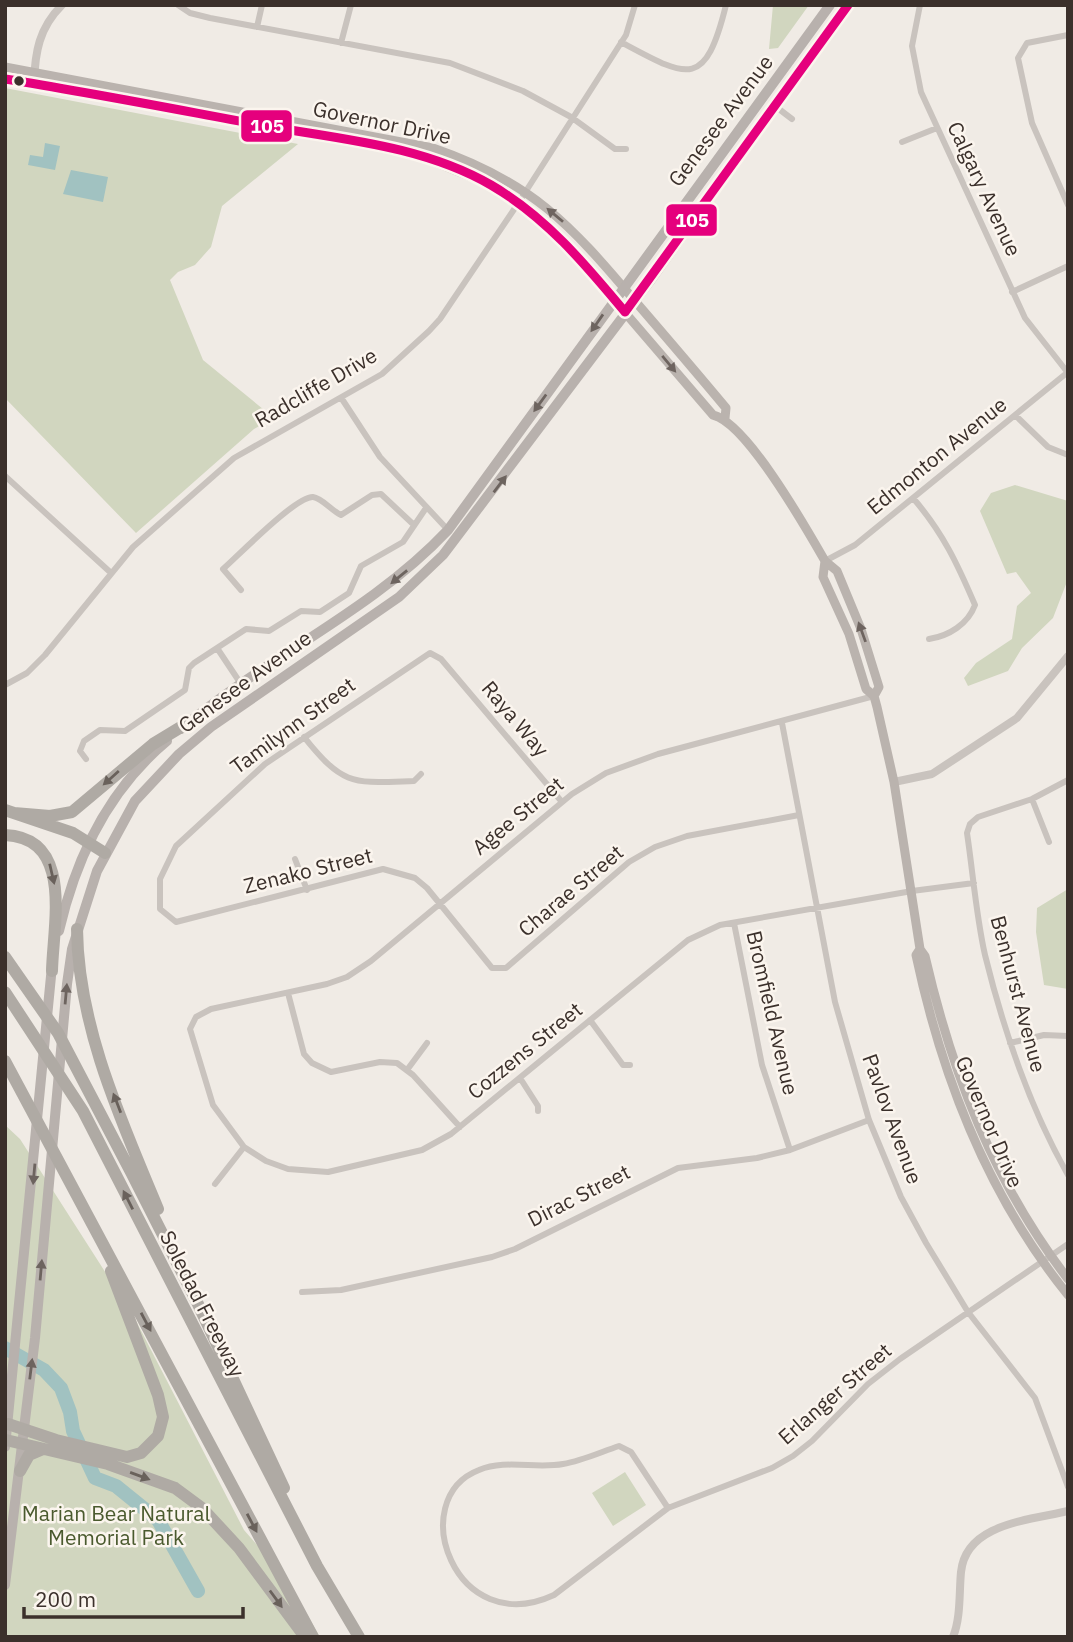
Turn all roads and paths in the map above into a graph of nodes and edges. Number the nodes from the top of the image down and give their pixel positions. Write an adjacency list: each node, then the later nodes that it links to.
1 (178, 5): 10 (street)
2 (262, 5): 10 (street)
3 (351, 5): 12 (street)
4 (635, 5): 13 (street, Radcliffe Drive)
5 (726, 5): 13 (street)
6 (830, 5): 28 (main road, Genesee Avenue)
7 (848, 5): 18 (main road, Genesee Avenue)
8 (920, 5): 21 (street, Calgary Avenue)
9 (61, 6): 15 (street)
10 (257, 27): 12 (street)
11 (1068, 35): 26 (street)
12 (341, 43): 19 (street)
13 (621, 43): 19 (street, Radcliffe Drive)
14 (5, 67): 15 (main road, Governor Drive)
15 (34, 72): 17 (street); 24 (main road, Governor Drive)
16 (5, 79): 17 (main road, Governor Drive)
17 (34, 83): 25 (main road, Governor Drive)
18 (775, 106): 20 (street); 31 (main road, Genesee Avenue)
19 (571, 117): 23 (street); 24 (street, Radcliffe Drive)
20 (792, 119)
21 (937, 128): 22 (street); 29 (street, Calgary Avenue)
22 (902, 142)
23 (626, 149)
24 (525, 192): 25 (street, Radcliffe Drive); 28 (main road, Governor Drive, one-way to 24)
25 (519, 202): 30 (main road, Governor Drive); 34 (street, Radcliffe Drive)
26 (1068, 205)
27 (1068, 266): 29 (street)
28 (623, 286): 30 (main road, Genesee Avenue); 31 (main road, Governor Drive)
29 (1013, 292): 33 (street, Calgary Avenue)
30 (614, 299): 32 (main road, Governor Drive); 42 (main road, Genesee Avenue, one-way to 42)
31 (634, 300): 32 (main road, Genesee Avenue); 36 (main road, Governor Drive)
32 (625, 312): 36 (main road, Governor Drive, one-way to 36); 53 (main road, Genesee Avenue, one-way to 32)
33 (1068, 372): 35 (street, Edmonton Avenue)
34 (342, 399): 40 (street); 44 (street, Radcliffe Drive)
35 (1015, 415): 37 (street); 39 (street, Edmonton Avenue)
36 (725, 418): 43 (main road, Governor Drive)
37 (1068, 455)
38 (5, 476): 44 (street)
39 (913, 498): 43 (street, Edmonton Avenue); 46 (street)
40 (426, 509): 41 (street); 42 (street)
41 (414, 524): 45 (street); 47 (street)
42 (448, 530): 51 (main road, Genesee Avenue, one-way to 51)
43 (825, 561): 52 (main road, Governor Drive); 52 (main road, Governor Drive, one-way to 43)
44 (110, 572): 50 (street, Radcliffe Drive)
45 (241, 590)
46 (929, 639)
47 (217, 648): 51 (street); 57 (street)
48 (1068, 656): 60 (street)
49 (442, 659): 56 (street, Tamilynn Street); 62 (street, Raya Way)
50 (5, 685)
51 (242, 685): 53 (main road); 55 (main road, Genesee Avenue)
52 (874, 696): 54 (street, Agee Street); 60 (main road, Governor Drive)
53 (250, 701): 68 (main road, Genesee Avenue)
54 (782, 723): 62 (street, Agee Street); 64 (street, Pavlov Avenue)
55 (187, 724): 63 (highway, one-way to 63); 67 (main road, Genesee Avenue)
56 (304, 737): 58 (street); 75 (street, Tamilynn Street)
57 (86, 759)
58 (421, 774)
59 (1068, 780): 61 (street)
60 (894, 782): 72 (main road, Governor Drive)
61 (1032, 799): 66 (street); 70 (street, Benhurst Avenue)
62 (562, 802): 73 (street, Agee Street)
63 (10, 812): 67 (highway)
64 (799, 815): 73 (street, Charae Street); 74 (street, Pavlov Avenue)
65 (5, 835): 80 (highway, one-way to 80)
66 (1049, 842)
67 (88, 843): 68 (highway); 80 (main road, Genesee Avenue)
68 (106, 853): 77 (main road, Genesee Avenue)
69 (295, 859): 71 (street)
70 (974, 883): 72 (street, Cozzens Street); 87 (street, Benhurst Avenue)
71 (307, 890): 73 (street, Zenako Street); 75 (street, Zenako Street)
72 (912, 891): 74 (street, Cozzens Street); 78 (main road, Governor Drive)
73 (439, 903): 82 (street, Agee Street)
74 (818, 908): 76 (street, Cozzens Street); 93 (street, Pavlov Avenue)
75 (176, 922)
76 (734, 923): 84 (street, Cozzens Street); 96 (street, Bromfield Avenue)
77 (78, 929): 106 (highway, one-way to 77); 109 (main road, Genesee Avenue, one-way to 77)
78 (920, 949): 101 (main road, Governor Drive); 102 (main road, Governor Drive)
79 (5, 957): 106 (highway)
80 (52, 971): 108 (main road, Genesee Avenue, one-way to 108)
81 (5, 992): 118 (highway, Soledad Freeway, one-way to 81)
82 (288, 993): 83 (street, Agee Street); 90 (street)
83 (211, 1009): 95 (street, Cozzens Street)
84 (590, 1020): 89 (street); 91 (street, Cozzens Street)
85 (1068, 1036): 87 (street)
86 (427, 1043): 90 (street)
87 (1010, 1043): 97 (street, Benhurst Avenue)
88 (5, 1061): 99 (highway)
89 (631, 1065)
90 (407, 1070): 94 (street)
91 (520, 1078): 92 (street); 94 (street, Cozzens Street)
92 (538, 1111)
93 (869, 1120): 96 (street, Dirac Street); 107 (street, Pavlov Avenue)
94 (460, 1127): 95 (street, Cozzens Street)
95 (244, 1147): 98 (street)
96 (790, 1150): 104 (street, Dirac Street)
97 (1068, 1175)
98 (215, 1184)
99 (91, 1218): 113 (highway); 121 (highway, one-way to 121)
100 (1068, 1244): 101 (street, Erlanger Street)
101 (1051, 1255): 102 (street, Erlanger Street); 103 (main road, Governor Drive)
102 (1042, 1262): 105 (main road, Governor Drive); 107 (street, Erlanger Street)
103 (1068, 1279)
104 (302, 1292)
105 (1068, 1295)
106 (197, 1302): 118 (highway)
107 (968, 1312): 115 (street, Pavlov Avenue); 116 (street, Erlanger Street)
108 (8, 1424): 109 (highway); 110 (main road, Genesee Avenue)
109 (25, 1429): 111 (main road, Genesee Avenue); 113 (highway)
110 (6, 1440): 111 (highway); 112 (main road, Genesee Avenue)
111 (23, 1443): 113 (highway); 114 (main road, Genesee Avenue)
112 (5, 1447)
113 (50, 1447): 114 (highway); 120 (highway, one-way to 120)
114 (20, 1471): 119 (main road, Genesee Avenue)
115 (1068, 1487)
116 (667, 1507): 116 (street, Erlanger Street)
117 (1068, 1511): 123 (street)
118 (317, 1566): 122 (highway, Soledad Freeway)
119 (5, 1585)
120 (305, 1637)
121 (313, 1637)
122 (359, 1637)
123 (953, 1637)

